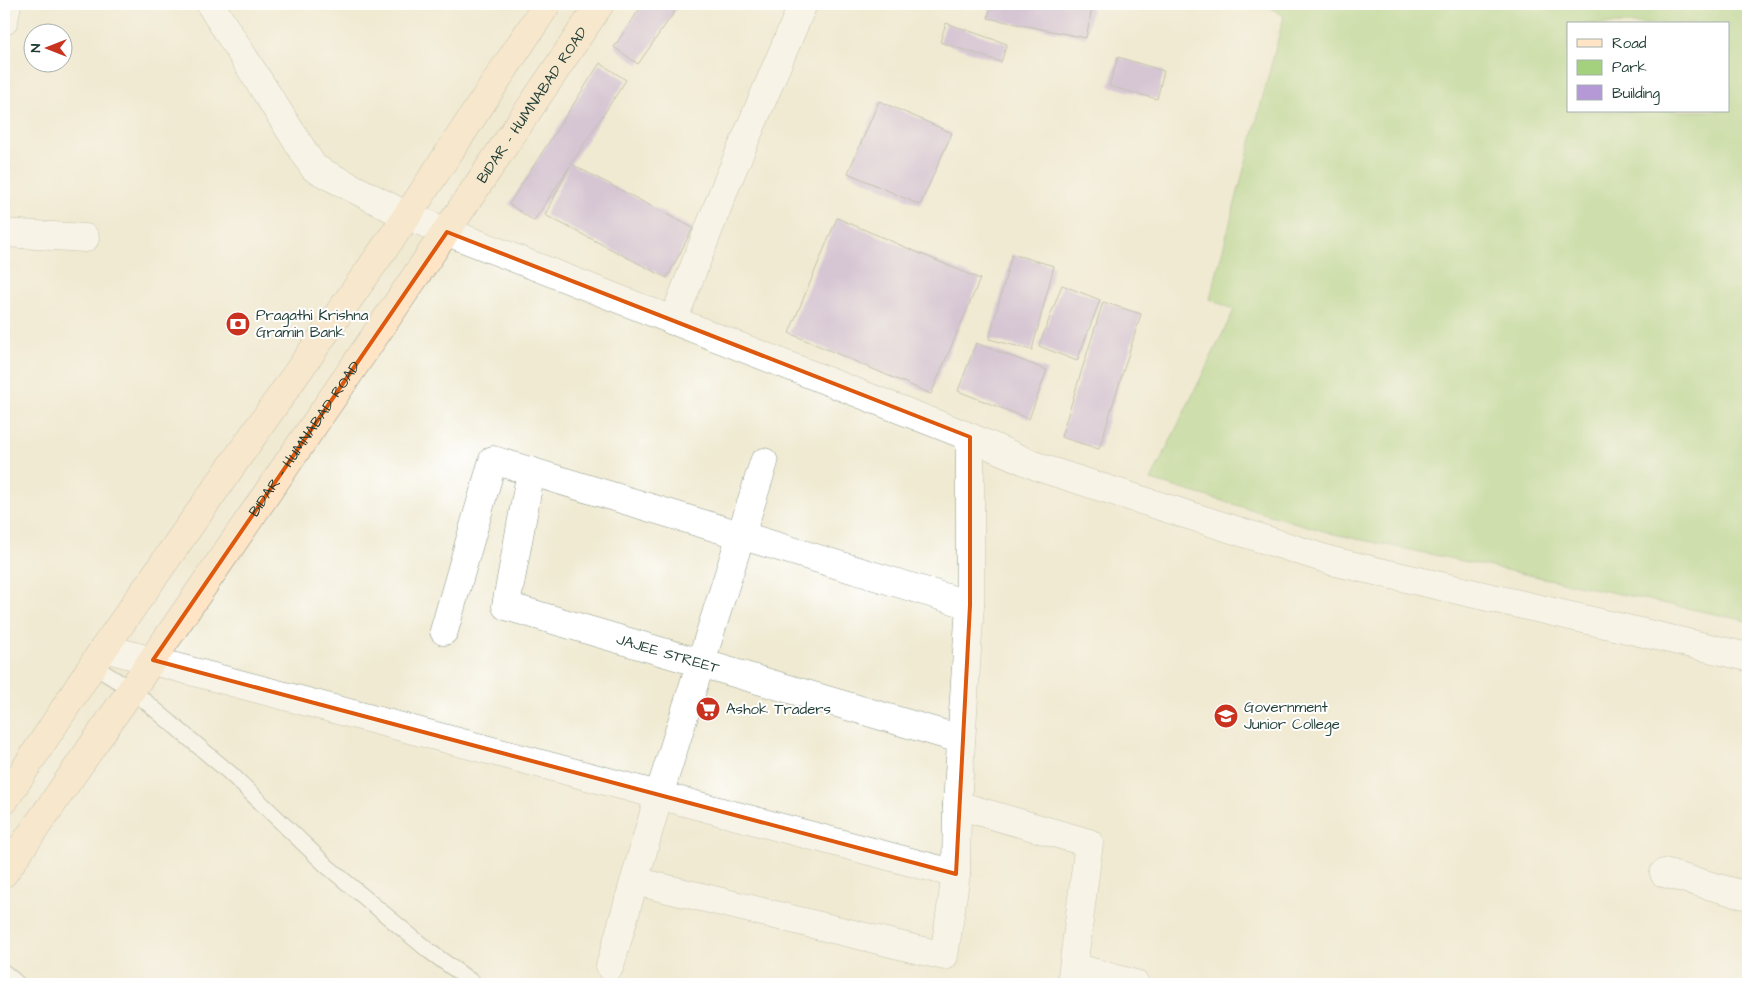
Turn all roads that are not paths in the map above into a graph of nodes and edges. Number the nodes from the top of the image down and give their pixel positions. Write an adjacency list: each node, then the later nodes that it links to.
1 (7, 4): 6 (street)
2 (210, 4): 7 (street)
3 (548, 4): 7 (main road)
4 (600, 4): 8 (main road, BIDAR - HUMNABAD ROAD)
5 (803, 4): 11 (street)
6 (4, 21)
7 (407, 216): 8 (street); 18 (main road)
8 (447, 232): 11 (street); 20 (main road, BIDAR - HUMNABAD ROAD)
9 (4, 233): 10 (street)
10 (85, 238)
11 (673, 321): 12 (street)
12 (970, 437): 16 (street); 19 (street)
13 (764, 462): 15 (street)
14 (531, 471): 15 (street); 17 (street); 21 (street, JAJEE STREET)
15 (741, 535): 16 (street); 21 (street)
16 (970, 605): 23 (street)
17 (444, 631)
18 (98, 657): 20 (street); 22 (lane); 25 (main road)
19 (1748, 657)
20 (153, 660): 22 (main road, BIDAR - HUMNABAD ROAD); 24 (street)
21 (701, 662): 23 (street, JAJEE STREET); 24 (street)
22 (132, 690): 27 (main road, BIDAR - HUMNABAD ROAD); 36 (lane)
23 (960, 739): 26 (street)
24 (659, 795): 29 (street); 30 (street)
25 (4, 801)
26 (957, 805): 29 (street); 34 (street)
27 (4, 873)
28 (1664, 873): 31 (street)
29 (956, 874): 30 (street)
30 (635, 881): 32 (street)
31 (1748, 896)
32 (610, 966)
33 (4, 972): 35 (lane)
34 (1073, 976): 37 (street)
35 (18, 984)
36 (475, 984)
37 (1135, 984)

